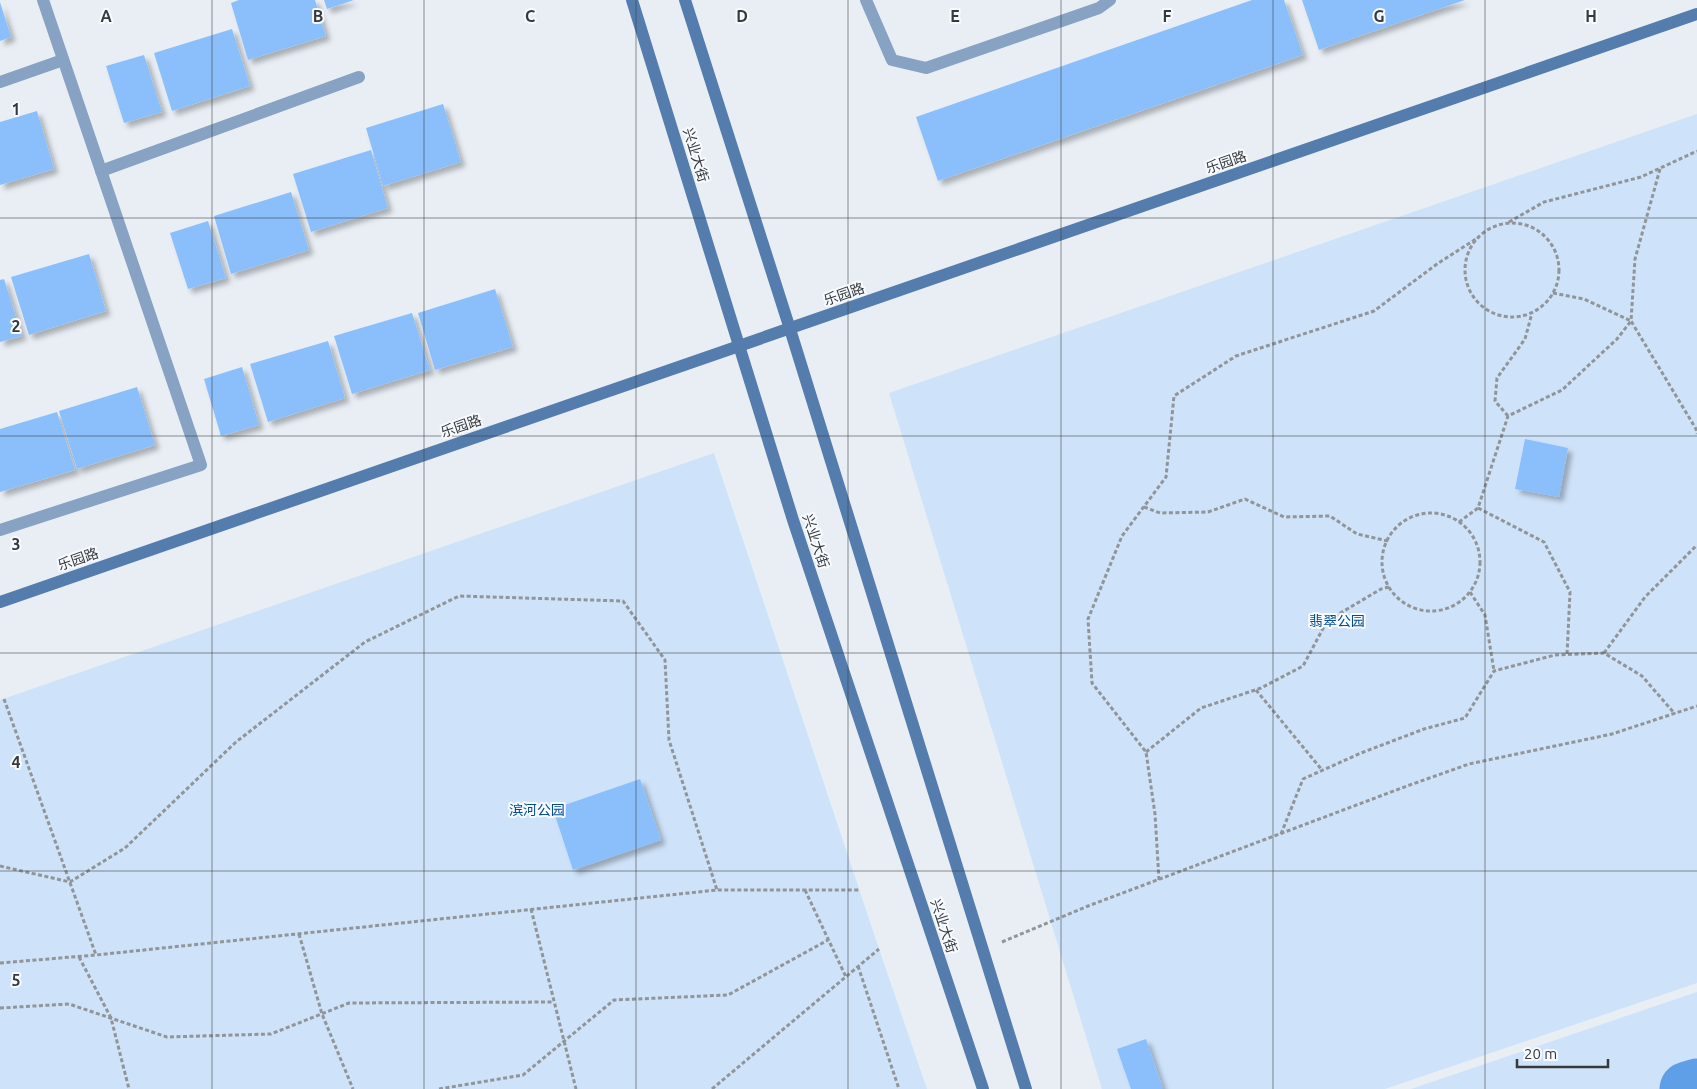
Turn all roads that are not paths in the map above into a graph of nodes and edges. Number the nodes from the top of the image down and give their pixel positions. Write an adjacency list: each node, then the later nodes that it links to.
1 (43, 0): 7 (lane)
2 (632, 0): 12 (main road, 兴业大街)
3 (685, 0): 11 (main road)
4 (866, 0): 5 (lane)
5 (1110, 0)
6 (1697, 14): 11 (main road, 乐园路)
7 (64, 60): 9 (lane); 10 (lane)
8 (359, 77): 10 (lane)
9 (0, 82)
10 (101, 171): 13 (lane)
11 (790, 329): 12 (main road, 乐园路); 16 (main road)
12 (739, 346): 14 (main road, 乐园路); 15 (main road, 兴业大街)
13 (0, 530)
14 (0, 602)
15 (983, 1089)
16 (1026, 1089)

